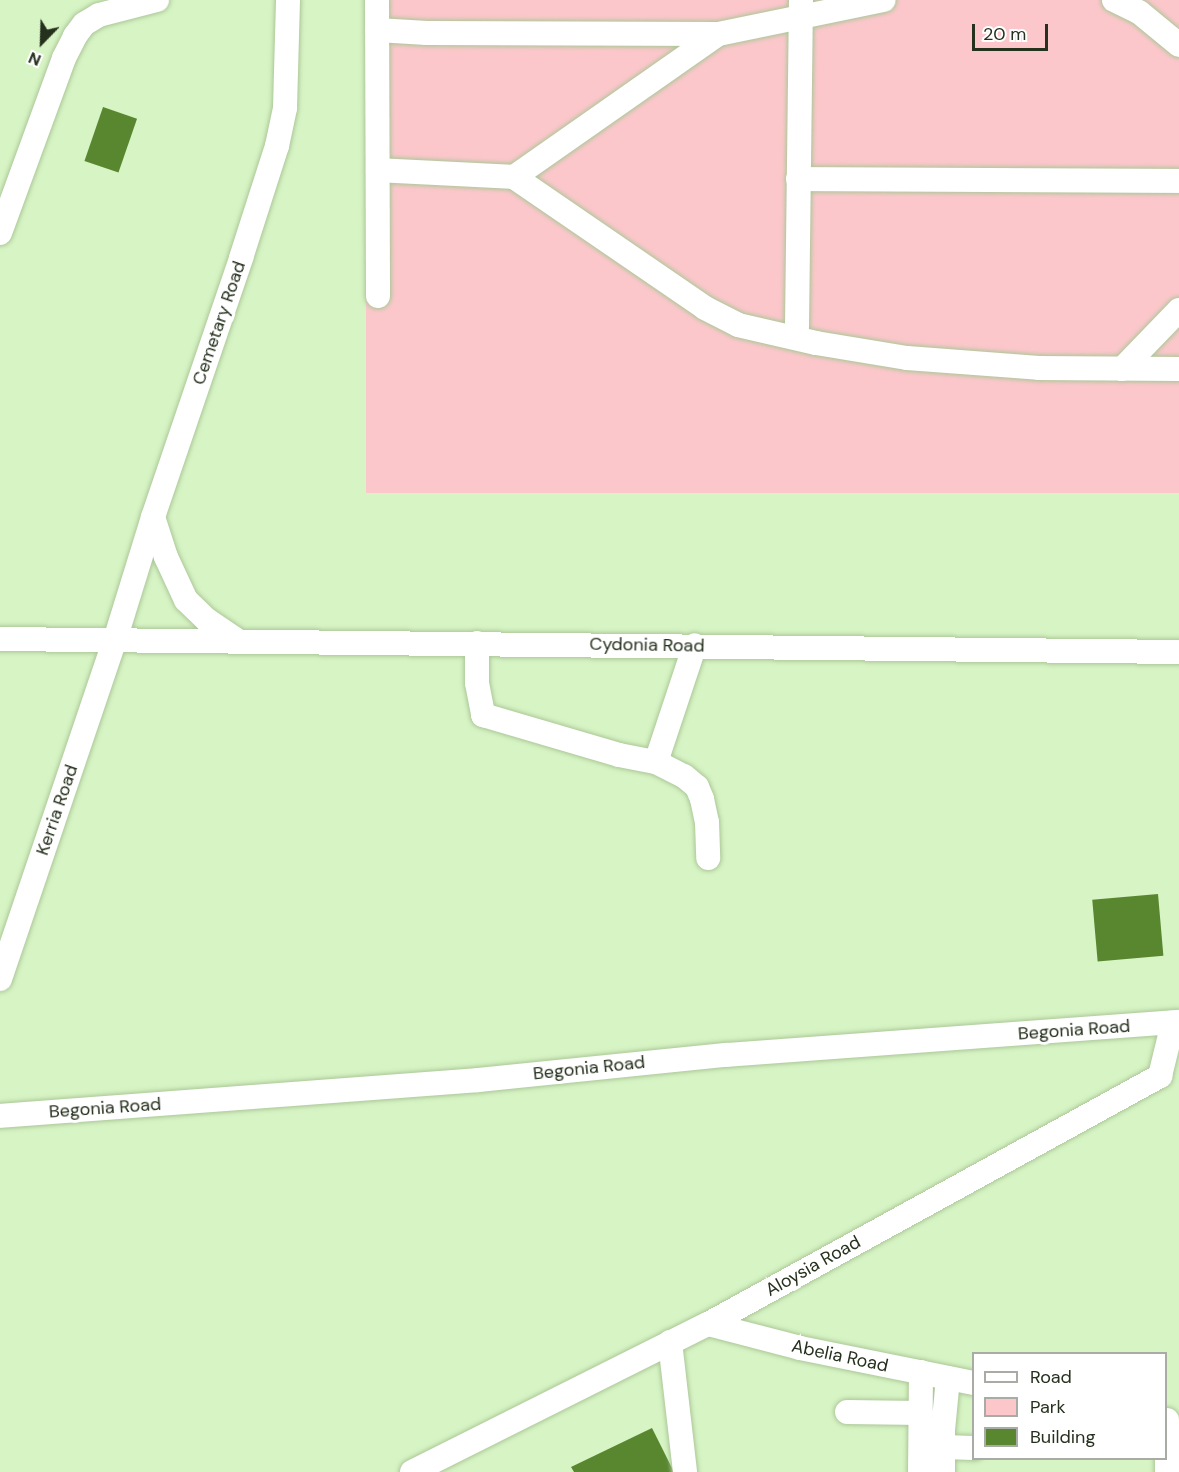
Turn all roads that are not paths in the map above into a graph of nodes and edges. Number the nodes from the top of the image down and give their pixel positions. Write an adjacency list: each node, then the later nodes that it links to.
1 (157, 0): 14 (street)
2 (288, 0): 20 (street, Cemetary Road)
3 (377, 0): 7 (street)
4 (884, 0): 6 (street)
5 (1114, 0): 9 (street)
6 (801, 9): 8 (street); 12 (street)
7 (377, 30): 8 (street); 10 (street)
8 (718, 34): 11 (street)
9 (1179, 45)
10 (378, 170): 11 (street); 15 (street)
11 (514, 177): 18 (street)
12 (798, 179): 13 (street); 17 (street)
13 (1179, 181)
14 (0, 232)
15 (378, 296)
16 (1179, 310): 18 (street)
17 (797, 327)
18 (1122, 369): 19 (street)
19 (1179, 369)
20 (153, 517): 22 (street, Cemetary Road); 23 (street)
21 (0, 639): 22 (street, Cydonia Road)
22 (115, 640): 23 (street, Cydonia Road); 29 (street, Kerria Road)
23 (239, 641): 24 (street, Cydonia Road)
24 (477, 643): 25 (street, Cydonia Road); 27 (street)
25 (695, 645): 26 (street, Cydonia Road); 27 (street)
26 (1179, 652)
27 (656, 762): 28 (street)
28 (708, 858)
29 (0, 980)
30 (1176, 1022): 31 (street, Aloysia Road); 32 (street, Begonia Road)
31 (1170, 1071): 33 (street, Aloysia Road)
32 (0, 1116)
33 (708, 1324): 34 (street, Aloysia Road); 35 (street, Abelia Road)
34 (670, 1342): 43 (street, Aloysia Road); 44 (street)
35 (921, 1372): 36 (street, Abelia Road); 39 (street)
36 (948, 1378): 37 (street, Abelia Road); 41 (street)
37 (972, 1383)
38 (847, 1412): 39 (street)
39 (921, 1413): 45 (street)
40 (1171, 1420): 47 (street)
41 (943, 1448): 42 (street); 46 (street)
42 (972, 1448)
43 (412, 1472)
44 (685, 1472)
45 (920, 1472)
46 (943, 1472)
47 (1167, 1472)

